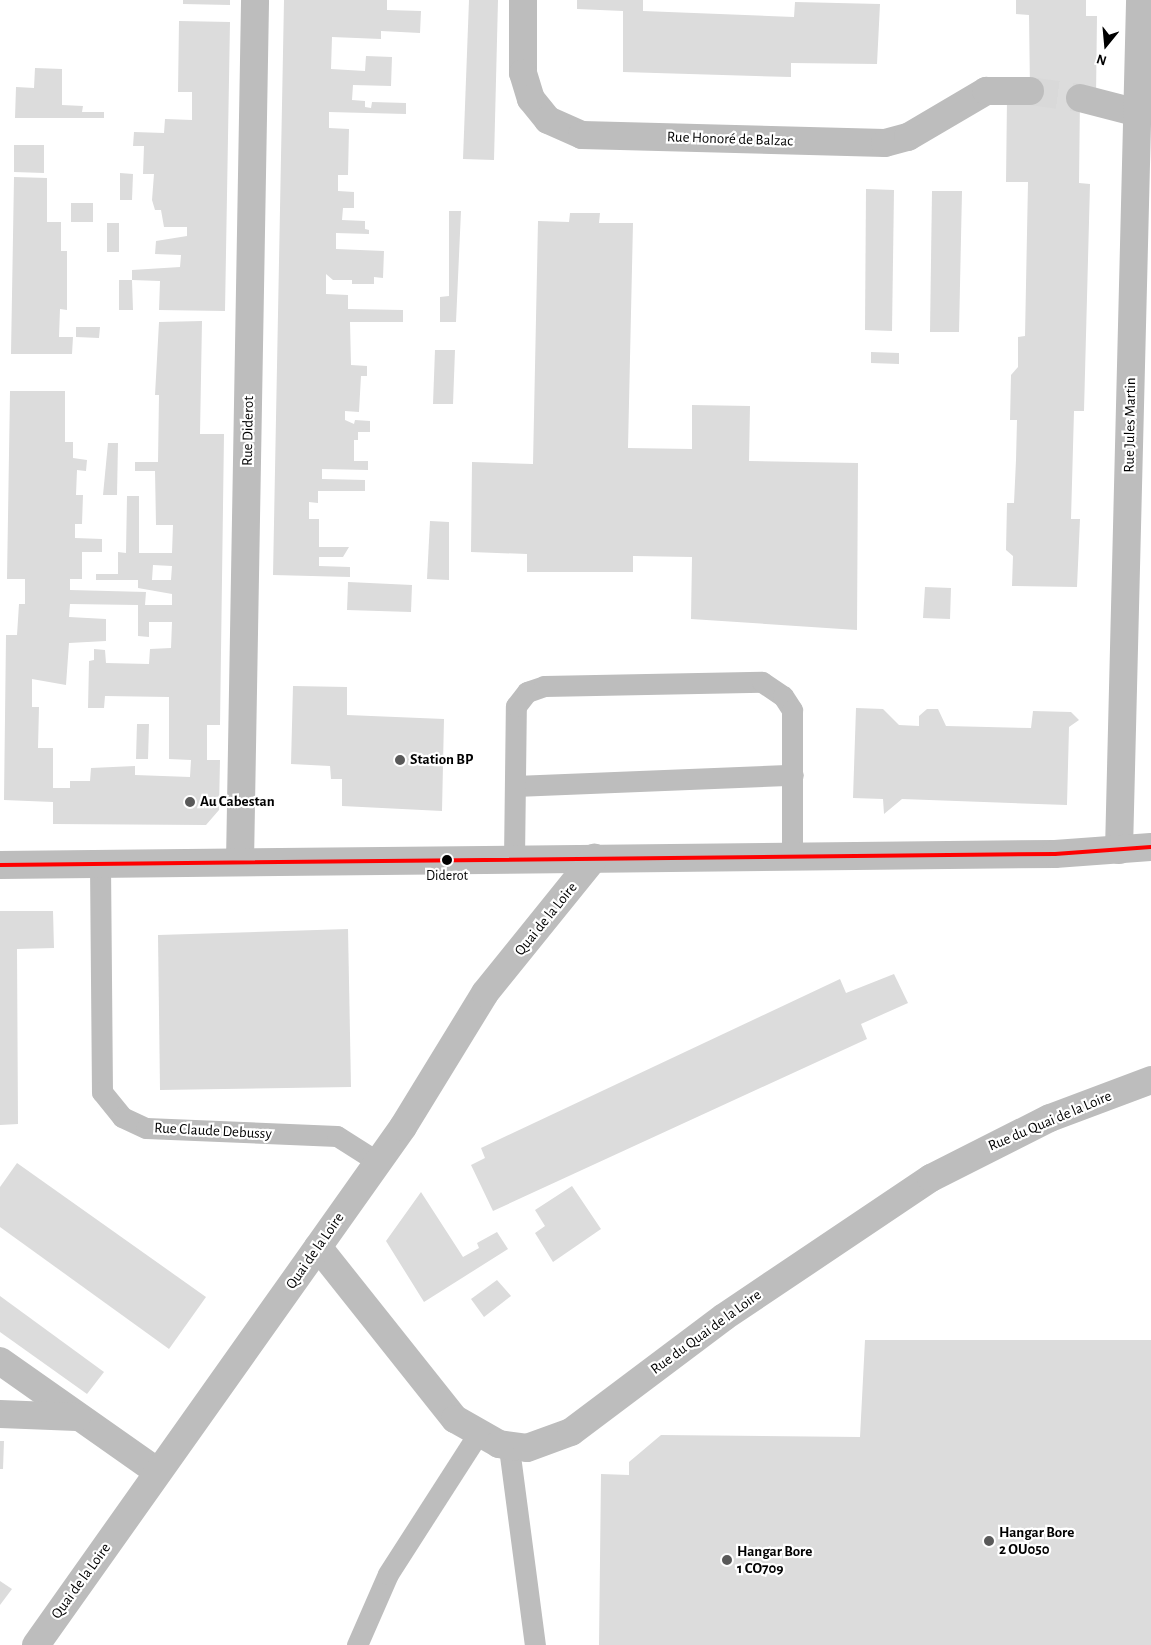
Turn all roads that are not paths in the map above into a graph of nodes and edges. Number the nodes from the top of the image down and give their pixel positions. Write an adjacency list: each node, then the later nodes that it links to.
1 (256, 0): 14 (street, Rue Diderot)
2 (523, 0): 4 (street, Rue Honoré de Balzac)
3 (1140, 0): 6 (street, Rue Jules Martin)
4 (1030, 91)
5 (1080, 98): 6 (street)
6 (1138, 113): 10 (street, Rue Jules Martin)
7 (793, 775): 8 (lane); 8 (lane); 11 (lane)
8 (515, 786): 13 (lane)
9 (1151, 847): 10 (street)
10 (1119, 850): 11 (street)
11 (792, 856): 12 (street)
12 (594, 858): 13 (street); 18 (street, Quai de la Loire)
13 (514, 859): 14 (street)
14 (240, 862): 15 (street)
15 (100, 864): 16 (street); 18 (lane, Rue Claude Debussy)
16 (0, 865)
17 (1151, 1080): 24 (street, Rue du Quai de la Loire)
18 (378, 1162): 19 (street, Quai de la Loire)
19 (318, 1247): 23 (street, Rue du Quai de la Loire); 25 (street, Quai de la Loire)
20 (0, 1361): 22 (street)
21 (0, 1414): 22 (street)
22 (77, 1417): 25 (street)
23 (478, 1434): 24 (street, Rue du Quai de la Loire); 27 (lane)
24 (509, 1448): 28 (lane)
25 (158, 1472): 26 (street, Quai de la Loire)
26 (36, 1645)
27 (357, 1645)
28 (535, 1645)

